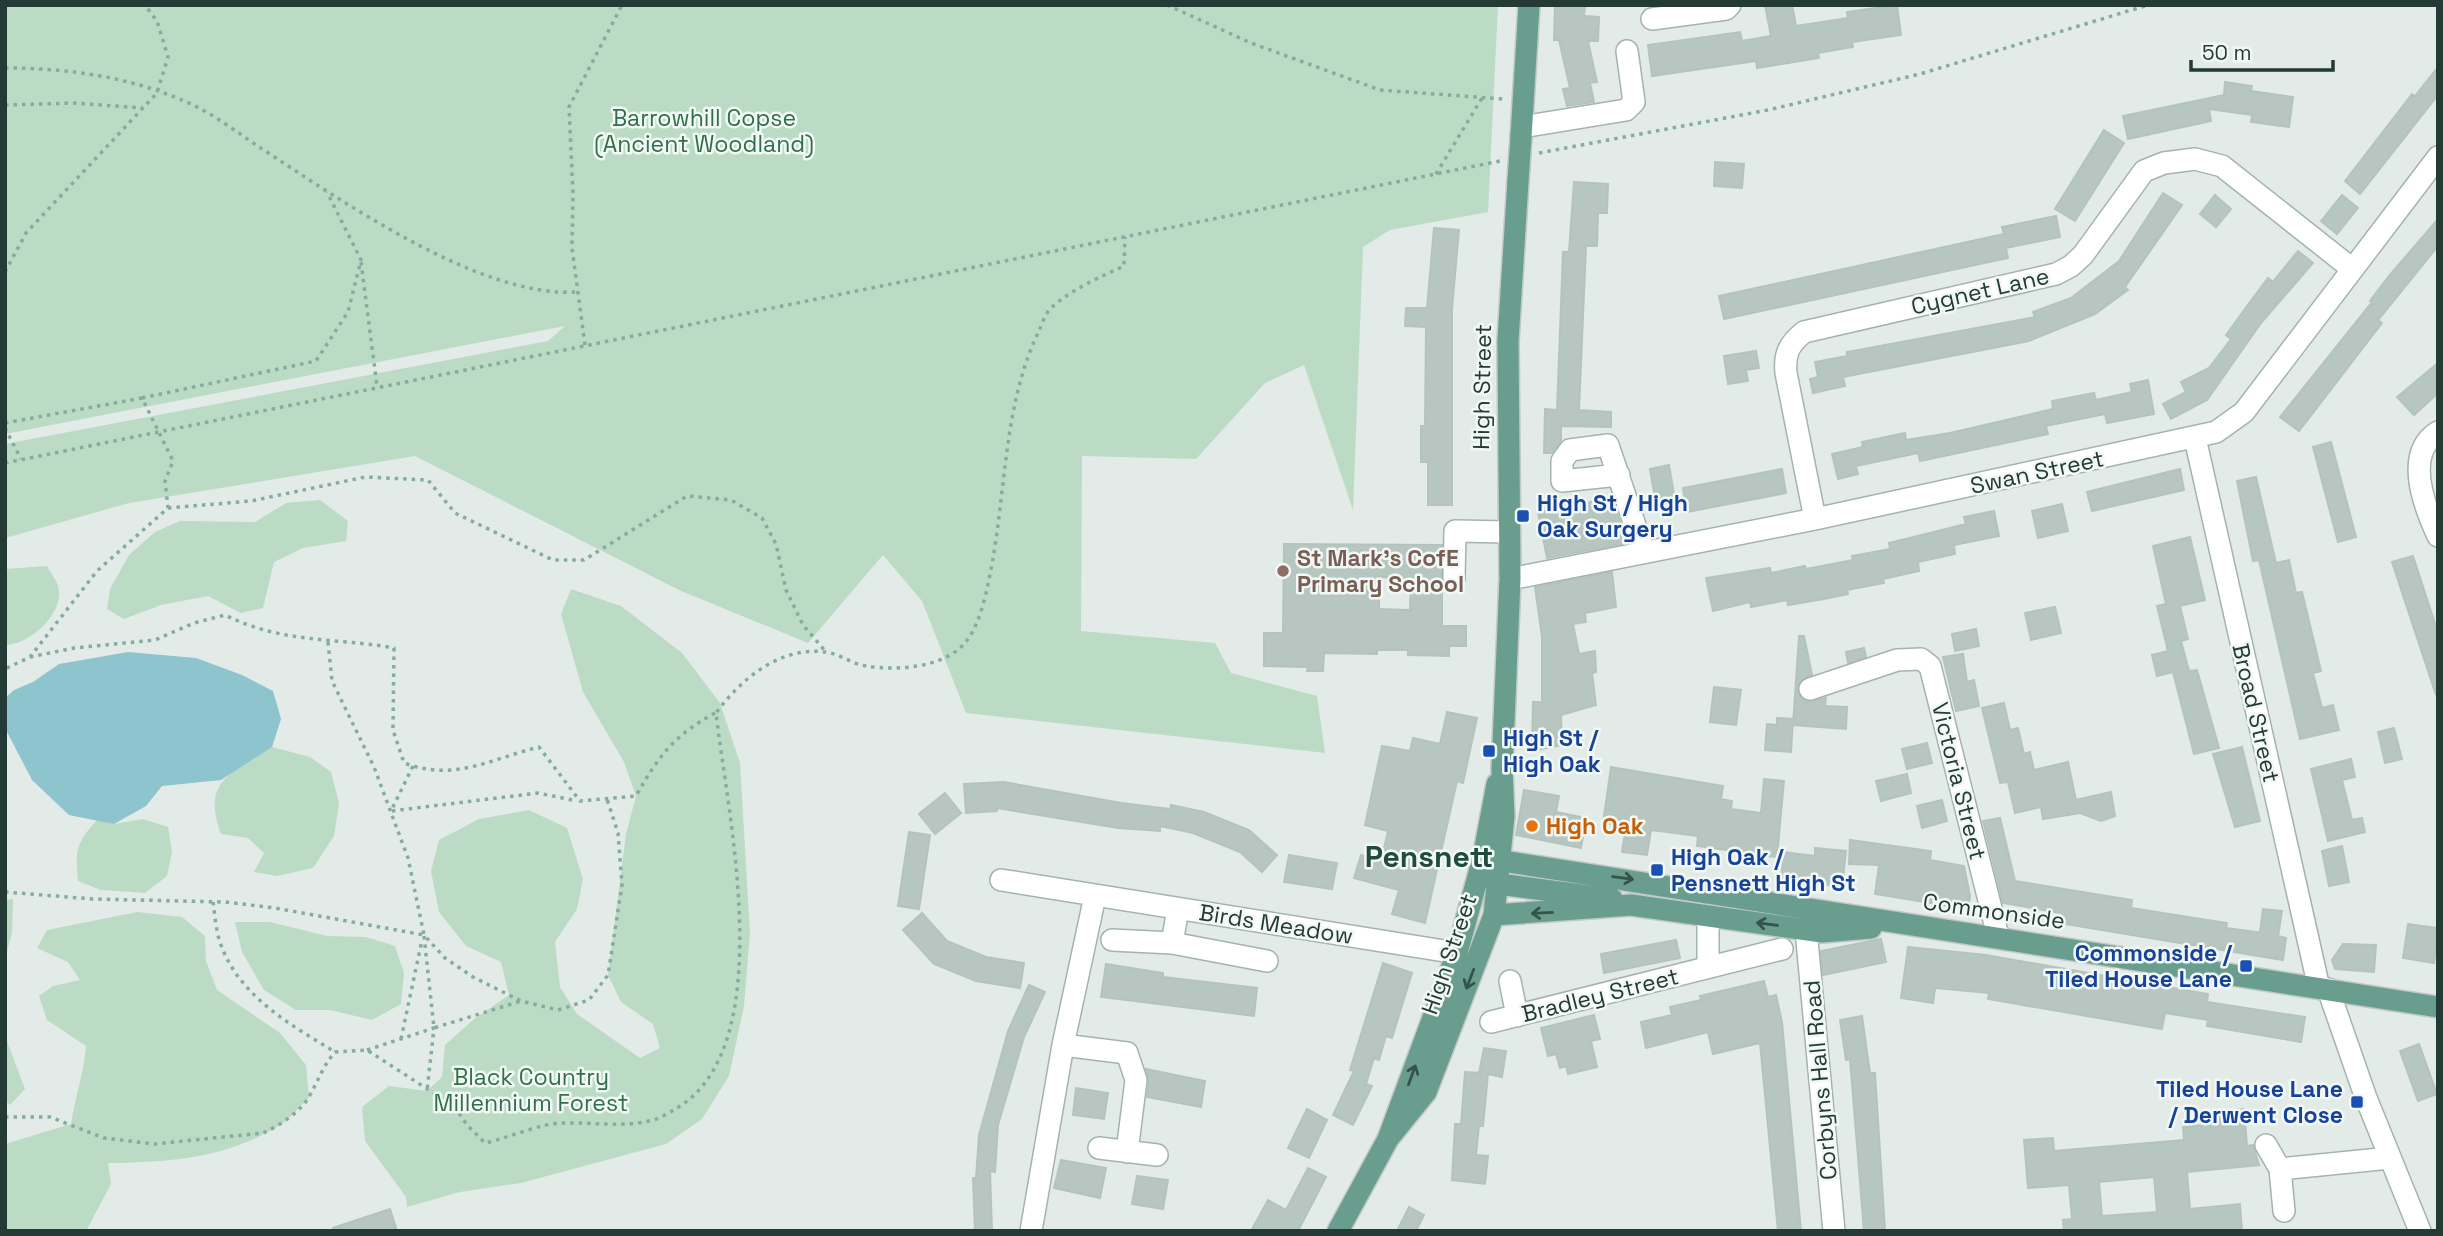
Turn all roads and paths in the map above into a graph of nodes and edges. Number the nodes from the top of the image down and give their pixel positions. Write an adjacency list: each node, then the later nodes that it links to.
1 (145, 5): 10 (path)
2 (622, 5): 24 (path)
3 (1167, 5): 11 (path)
4 (1529, 5): 12 (main road, High Street)
5 (1730, 5): 7 (street)
6 (2148, 5): 15 (path)
7 (1652, 19)
8 (1627, 51): 15 (street)
9 (5, 68): 10 (path)
10 (158, 93): 14 (path); 19 (path)
11 (1482, 98): 12 (path); 18 (path)
12 (1523, 100): 15 (main road, High Street)
13 (5, 105): 14 (path)
14 (143, 108): 23 (path)
15 (1525, 139): 38 (main road, High Street, bridge)
16 (2438, 157): 22 (street, Swan Street)
17 (1508, 160): 18 (path)
18 (1436, 174): 20 (path)
19 (326, 190): 21 (path); 24 (path)
20 (1125, 237): 25 (path); 44 (path)
21 (360, 260): 26 (path); 27 (path)
22 (2351, 268): 32 (street, Swan Street); 37 (street, Cygnet Lane)
23 (5, 272)
24 (578, 292): 25 (path)
25 (585, 345): 26 (path)
26 (377, 387): 30 (path)
27 (142, 398): 28 (path); 30 (path)
28 (5, 423)
29 (5, 428): 33 (path)
30 (160, 430): 33 (path); 36 (path)
31 (2438, 432): 39 (street)
32 (2195, 438): 37 (street, Swan Street); 75 (street, Broad Street)
33 (21, 459): 34 (path)
34 (5, 463)
35 (1619, 475): 40 (street)
36 (168, 508): 44 (path); 45 (path)
37 (1815, 519): 40 (street, Swan Street)
38 (1508, 532): 41 (street); 42 (main road, High Street)
39 (2438, 536)
40 (1644, 552): 42 (street, Swan Street)
41 (1454, 578)
42 (1510, 579): 53 (main road, High Street)
43 (328, 642): 45 (path); 49 (path); 52 (path)
44 (826, 652): 48 (path)
45 (30, 657): 46 (path)
46 (5, 669)
47 (1810, 689): 67 (street, Victoria Street)
48 (716, 713): 50 (path); 85 (path)
49 (413, 766): 51 (path); 52 (path)
50 (607, 799): 51 (path); 76 (path)
51 (580, 802): 52 (path)
52 (391, 811): 66 (path)
53 (1488, 863): 55 (main road, High Street); 56 (main road, one-way to 56); 71 (main road, High Street)
54 (1001, 880): 58 (street, Birds Meadow)
55 (1499, 884): 60 (main road); 62 (main road, High Street)
56 (1709, 891): 63 (main road); 64 (main road)
57 (5, 892): 59 (path)
58 (1095, 896): 61 (street, Birds Meadow); 82 (street)
59 (213, 901): 66 (path); 84 (path)
60 (1631, 905): 62 (main road, one-way to 62); 63 (main road)
61 (1178, 909): 69 (street); 71 (street, Birds Meadow)
62 (1494, 915): 87 (main road, High Street, one-way to 87)
63 (1708, 917): 64 (main road, one-way to 63); 73 (street, Bradley Street)
64 (1807, 919): 65 (main road, Commonside); 65 (main road); 97 (street, Corbyns Hall Road)
65 (1908, 925): 67 (main road, Commonside)
66 (424, 935): 76 (path); 80 (path); 81 (path)
67 (1998, 936): 75 (main road, Commonside)
68 (1112, 940): 69 (street)
69 (1172, 943): 72 (street)
70 (1782, 949): 73 (street, Bradley Street)
71 (1457, 953): 87 (main road, High Street, one-way to 71)
72 (1268, 961)
73 (1708, 967): 78 (street, Bradley Street)
74 (1510, 981): 78 (street)
75 (2324, 989): 77 (main road, Commonside); 92 (street, Broad Street)
76 (521, 1001): 80 (path)
77 (2438, 1007)
78 (1517, 1016): 79 (street, Bradley Street)
79 (1491, 1022)
80 (434, 1028): 81 (path); 85 (path)
81 (401, 1039): 83 (path)
82 (1063, 1045): 90 (street); 95 (street)
83 (367, 1050): 84 (path); 85 (path)
84 (335, 1052): 86 (path)
85 (427, 1091)
86 (5, 1117)
87 (1388, 1139): 96 (main road, High Street)
88 (2266, 1145): 93 (street)
89 (1100, 1149): 90 (street)
90 (1127, 1152): 91 (street)
91 (1157, 1155)
92 (2390, 1158): 93 (street); 98 (street, Broad Street)
93 (2280, 1169): 94 (street)
94 (2284, 1211)
95 (1031, 1231)
96 (1338, 1231)
97 (1834, 1231)
98 (2420, 1231)

